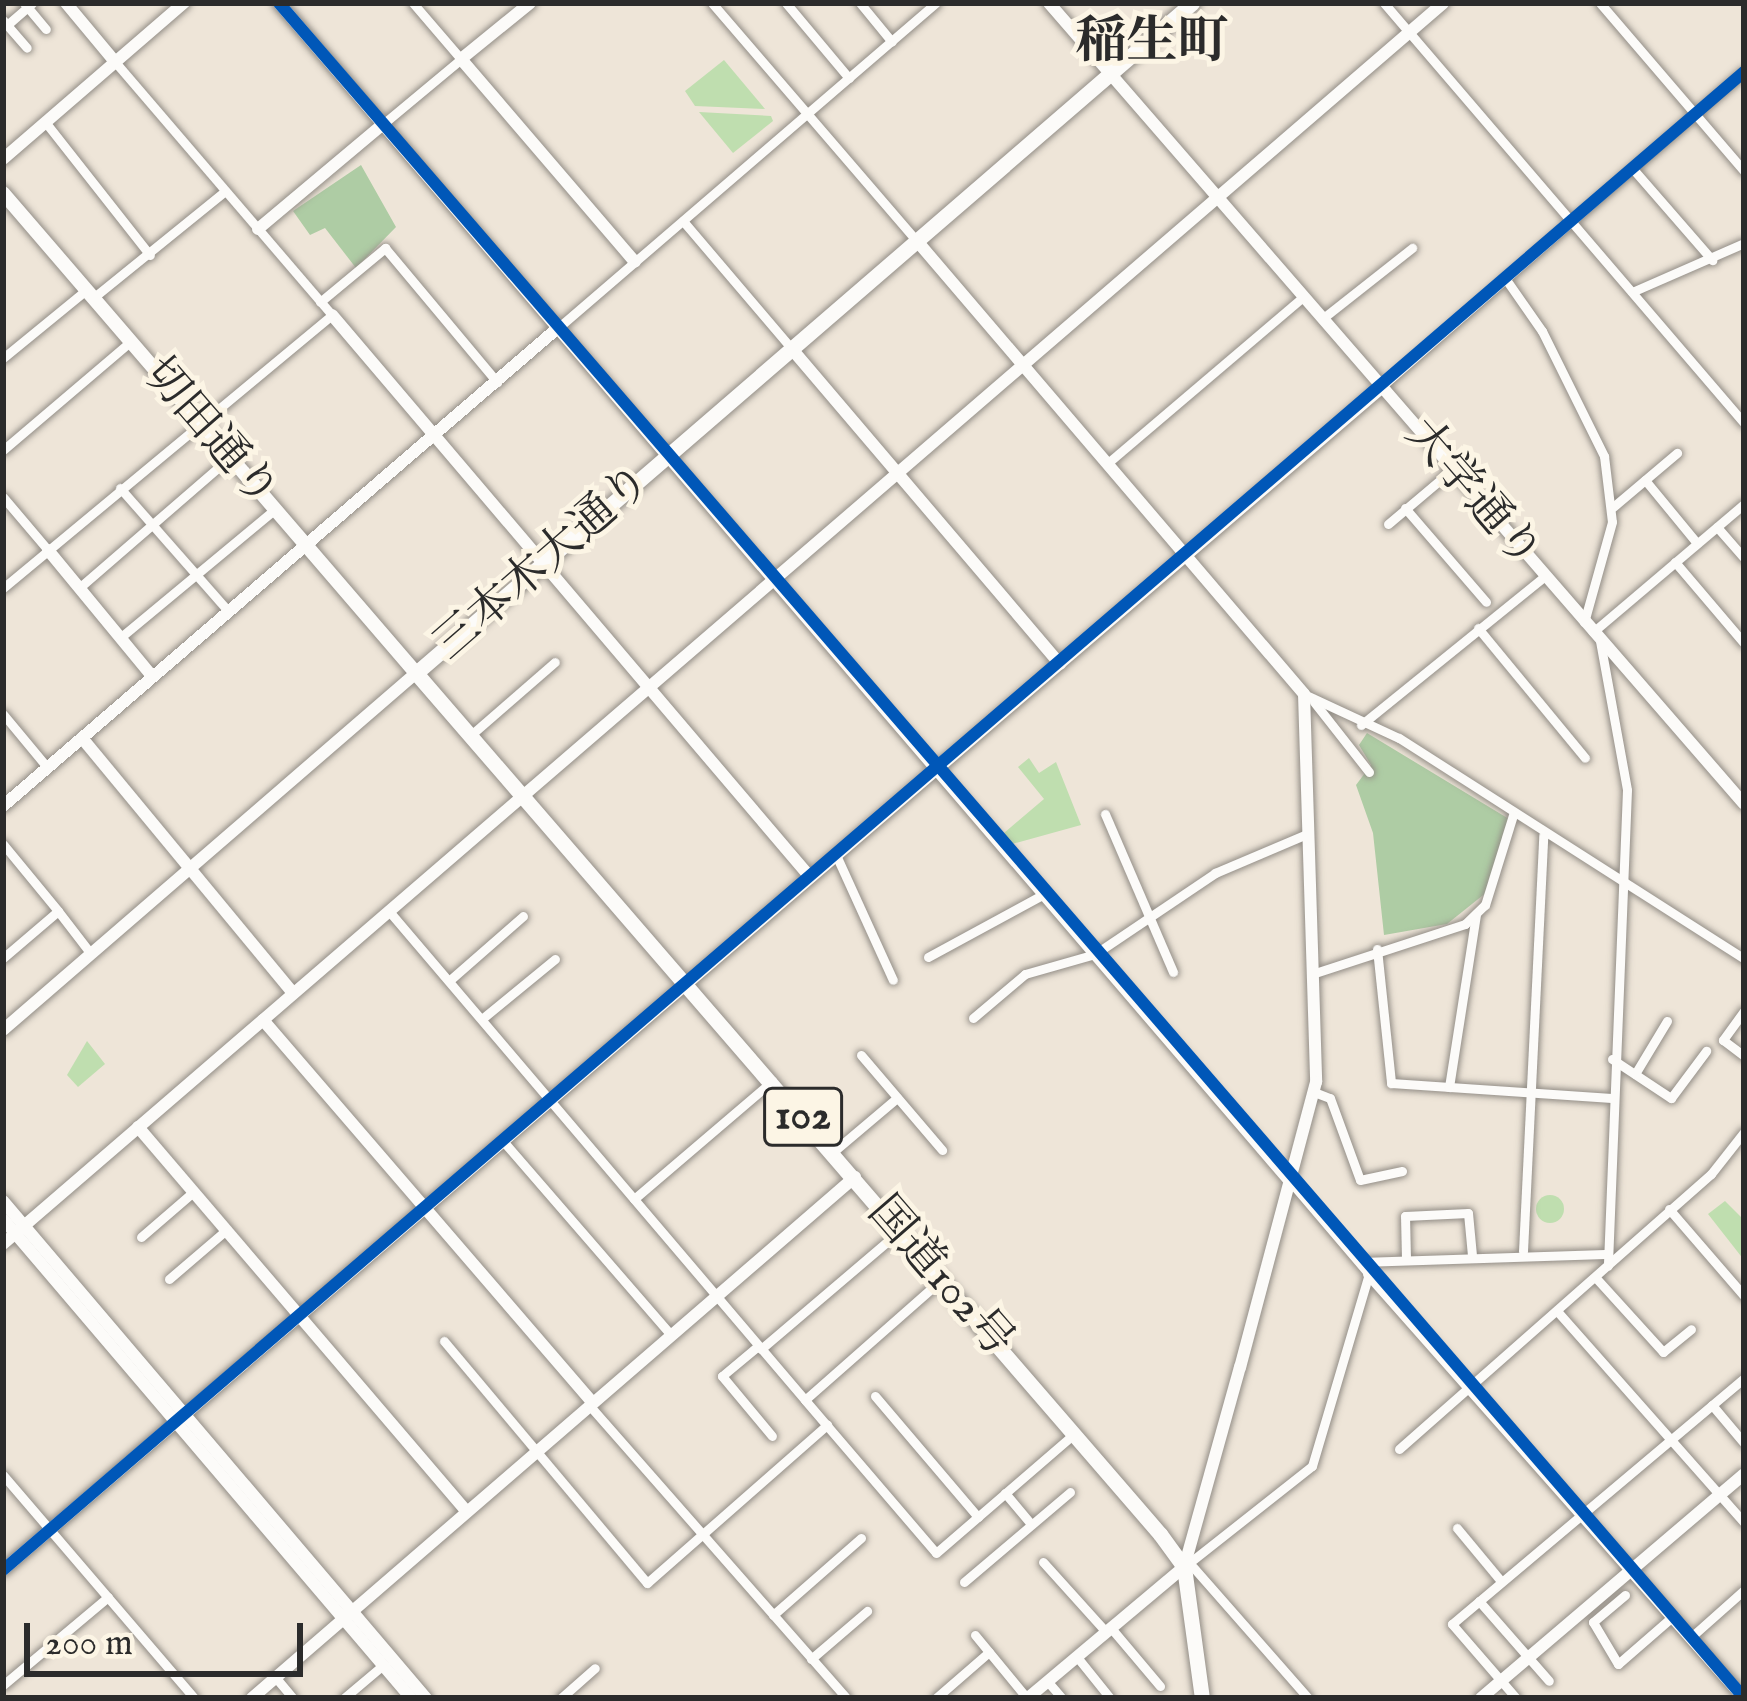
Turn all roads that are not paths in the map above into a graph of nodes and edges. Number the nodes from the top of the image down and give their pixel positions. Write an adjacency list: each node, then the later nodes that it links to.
1 (66, 3): 22 (street)
2 (184, 3): 22 (street)
3 (279, 3): 29 (street)
4 (412, 3): 21 (street)
5 (530, 3): 21 (street)
6 (712, 3): 26 (street)
7 (786, 3): 25 (street)
8 (860, 3): 19 (street)
9 (936, 3): 19 (street)
10 (1049, 3): 24 (street, 大学通り)
11 (1192, 3): 24 (highway, 三本木大通り)
12 (1384, 3): 18 (street)
13 (1443, 3): 18 (street)
14 (1600, 3): 27 (street)
15 (28, 4): 16 (street); 17 (street)
16 (5, 22): 20 (street)
17 (46, 28)
18 (1409, 32): 35 (street); 37 (street)
19 (892, 42): 25 (street)
20 (27, 48)
21 (461, 59): 29 (street); 44 (street)
22 (116, 63): 28 (street); 33 (street)
23 (1744, 72): 27 (street)
24 (1108, 74): 35 (street, 大学通り); 39 (highway, 三本木大通り)
25 (849, 78): 26 (street)
26 (808, 114): 36 (street); 39 (street)
27 (1695, 114): 31 (street); 32 (street)
28 (46, 122): 30 (street); 42 (street)
29 (383, 124): 38 (street); 52 (street)
30 (3, 159)
31 (1633, 169): 37 (street); 43 (street)
32 (1744, 171)
33 (225, 191): 38 (street); 42 (street)
34 (3, 194): 47 (main road, 切田通り)
35 (1216, 199): 48 (street, 大学通り); 56 (street)
36 (682, 220): 44 (street); 54 (street)
37 (1570, 221): 45 (street); 46 (street)
38 (258, 229): 49 (street)
39 (917, 241): 54 (highway, 三本木大通り); 56 (street)
40 (1744, 243): 43 (street)
41 (1412, 248): 51 (street)
42 (150, 254): 47 (street)
43 (1712, 260): 46 (street)
44 (635, 262): 52 (street)
45 (1504, 278): 58 (street); 73 (street)
46 (1632, 292): 60 (street)
47 (89, 294): 53 (main road, 切田通り); 55 (street)
48 (1303, 297): 51 (street, 大学通り); 66 (street)
49 (320, 302): 50 (street); 57 (street)
50 (332, 315): 59 (street); 61 (street)
51 (1322, 320): 58 (street, 大学通り)
52 (559, 327): 57 (street); 64 (street)
53 (131, 341): 59 (main road, 切田通り); 62 (street)
54 (791, 348): 64 (highway, 三本木大通り); 68 (street)
55 (3, 358)
56 (1023, 364): 66 (street); 68 (street)
57 (497, 382): 61 (street)
58 (1381, 388): 67 (street, 大学通り); 82 (street)
59 (201, 423): 65 (main road, 切田通り); 70 (street)
60 (1744, 423)
61 (434, 437): 80 (street); 85 (street)
62 (3, 450)
63 (1677, 453): 69 (street)
64 (667, 454): 85 (highway, 三本木大通り); 88 (street)
65 (230, 457): 75 (main road, 切田通り); 76 (street)
66 (1108, 462): 82 (street)
67 (1453, 469): 74 (street); 87 (street, 大学通り)
68 (898, 472): 88 (street); 98 (street)
69 (1645, 480): 73 (street); 79 (street)
70 (120, 488): 76 (street); 81 (street)
71 (3, 497): 81 (street)
72 (1744, 504): 78 (street)
73 (1613, 507): 94 (street)
74 (1406, 508): 77 (street); 91 (street)
75 (275, 509): 80 (main road, 切田通り); 86 (street)
76 (152, 523): 86 (street); 89 (street)
77 (1388, 524)
78 (1717, 527): 79 (street); 83 (street)
79 (1696, 543): 84 (street)
80 (305, 545): 92 (street); 99 (main road, 切田通り)
81 (48, 550): 89 (street); 90 (street)
82 (1187, 554): 98 (street); 102 (street)
83 (1744, 558)
84 (1675, 562): 94 (street); 96 (street)
85 (541, 564): 99 (highway, 三本木大通り); 101 (street)
86 (197, 574): 92 (street); 95 (street)
87 (1544, 577): 93 (street); 94 (street, 大学通り)
88 (773, 580): 101 (street); 109 (street)
89 (79, 587): 95 (street)
90 (3, 588)
91 (1486, 602)
92 (228, 611): 100 (street)
93 (1478, 628): 104 (street); 107 (street)
94 (1592, 632): 112 (street, 大学通り); 122 (street)
95 (121, 637): 100 (street)
96 (1744, 643)
97 (555, 662): 105 (street)
98 (1060, 664): 109 (street)
99 (416, 673): 105 (highway, 国道102号 / 102); 120 (street, 三本木大通り)
100 (152, 676): 106 (street)
101 (648, 689): 111 (street); 121 (street)
102 (1308, 696): 104 (street); 110 (street); 116 (street)
103 (3, 714): 108 (street)
104 (1361, 724): 115 (street)
105 (471, 735): 111 (highway, 国道102号 / 102)
106 (82, 738): 108 (street); 120 (street)
107 (1585, 758)
108 (47, 767): 113 (street)
109 (937, 769): 119 (street); 123 (street)
110 (1369, 772)
111 (523, 795): 124 (street); 140 (highway, 国道102号 / 102)
112 (1744, 804)
113 (3, 806)
114 (1106, 814): 125 (street)
115 (1513, 815): 117 (street); 127 (street)
116 (1307, 834): 125 (street); 137 (street)
117 (1543, 835): 122 (street); 156 (street)
118 (3, 844): 126 (street)
119 (836, 855): 121 (street); 139 (street)
120 (192, 866): 130 (street, 三本木大通り); 141 (street)
121 (810, 877): 140 (street)
122 (1622, 884): 135 (street); 151 (street)
123 (1045, 894): 131 (street); 132 (street)
124 (388, 910): 138 (street); 141 (street)
125 (1151, 910): 131 (street); 136 (street)
126 (58, 911): 130 (street); 133 (street)
127 (1476, 915): 129 (street); 154 (street)
128 (523, 916): 138 (street)
129 (1377, 949): 137 (street); 154 (street)
130 (91, 954): 147 (street, 三本木大通り)
131 (1095, 954): 144 (street); 167 (street)
132 (928, 957)
133 (3, 958)
134 (556, 959): 143 (street)
135 (1744, 959)
136 (1173, 972)
137 (1312, 974): 155 (street)
138 (449, 980): 143 (street)
139 (893, 980)
140 (687, 983): 153 (highway, 国道102号 / 102); 159 (street)
141 (293, 993): 145 (street)
142 (1744, 1011): 150 (street)
143 (483, 1018): 159 (street)
144 (973, 1018)
145 (263, 1019): 160 (street); 171 (street)
146 (1667, 1021): 152 (street)
147 (3, 1030)
148 (1706, 1051): 152 (street)
149 (861, 1055): 157 (street)
150 (1744, 1056)
151 (1612, 1059): 152 (street); 158 (street)
152 (1635, 1074)
153 (772, 1081): 164 (highway, 国道102号 / 102); 169 (street)
154 (1449, 1088): 156 (street)
155 (1314, 1092): 165 (street); 167 (street)
156 (1531, 1093): 158 (street); 179 (street)
157 (897, 1098): 163 (street); 164 (street)
158 (1610, 1098): 180 (street)
159 (550, 1100): 162 (street); 169 (street)
160 (138, 1127): 168 (street); 174 (street)
161 (1744, 1132): 172 (street)
162 (503, 1141): 171 (street); 193 (street)
163 (942, 1150)
164 (833, 1152): 166 (highway, 国道102号 / 102)
165 (1402, 1171)
166 (855, 1177): 175 (highway, 国道102号 / 102); 188 (street)
167 (1289, 1180): 184 (street); 225 (street)
168 (192, 1193): 176 (street); 177 (street)
169 (634, 1199): 188 (street)
170 (3, 1201): 174 (street)
171 (425, 1208): 191 (street); 200 (street)
172 (1669, 1209): 183 (street); 189 (street)
173 (3, 1219): 174 (street)
174 (19, 1230): 178 (street); 202 (street)
175 (901, 1230): 186 (highway, 国道102号 / 102); 195 (street)
176 (225, 1231): 187 (street); 191 (street)
177 (140, 1237)
178 (3, 1244)
179 (1523, 1251): 180 (street); 181 (street)
180 (1605, 1254): 183 (street)
181 (1472, 1255): 182 (street); 182 (street)
182 (1406, 1259): 184 (street)
183 (1608, 1266): 185 (street)
184 (1365, 1268): 197 (street); 225 (street)
185 (1596, 1278): 190 (street); 192 (street)
186 (943, 1279): 199 (street); 204 (highway, 国道102号 / 102)
187 (169, 1280)
188 (717, 1296): 193 (street); 195 (street)
189 (1744, 1296)
190 (1557, 1311): 197 (street); 206 (street)
191 (299, 1316): 202 (street); 215 (street)
192 (1691, 1329)
193 (671, 1335): 200 (street)
194 (444, 1341): 209 (street)
195 (759, 1348): 199 (street); 205 (street)
196 (1744, 1378): 201 (street)
197 (1472, 1388): 208 (street); 216 (street)
198 (875, 1396): 217 (street)
199 (806, 1400): 203 (street)
200 (590, 1404): 209 (street); 222 (street)
201 (1712, 1405): 206 (street); 207 (street)
202 (180, 1418): 221 (street); 235 (street)
203 (827, 1425): 217 (street); 222 (street)
204 (1074, 1434): 213 (street); 225 (highway, 国道102号 / 102)
205 (772, 1436)
206 (1672, 1438): 214 (street); 216 (street)
207 (1744, 1443)
208 (1399, 1449)
209 (537, 1453): 215 (street); 222 (street)
210 (1744, 1474): 214 (street)
211 (3, 1475): 221 (street)
212 (1070, 1492): 219 (street)
213 (1005, 1493): 217 (street); 219 (street)
214 (1720, 1495): 218 (street); 227 (street)
215 (467, 1512): 235 (street)
216 (1582, 1514): 227 (street); 228 (street)
217 (978, 1516)
218 (1744, 1522)
219 (1031, 1524): 229 (street)
220 (1456, 1528): 228 (street)
221 (51, 1529): 226 (street); 232 (street)
222 (704, 1534): 236 (street)
223 (861, 1538): 236 (street)
224 (1043, 1562): 238 (street)
225 (1188, 1567): 238 (street); 265 (highway); 266 (street)
226 (3, 1570)
227 (1630, 1570): 237 (street); 242 (street)
228 (1501, 1581): 233 (street)
229 (964, 1582)
230 (1744, 1589): 240 (street)
231 (1624, 1595): 237 (street)
232 (108, 1597): 251 (street); 253 (street)
233 (1479, 1601): 242 (street); 248 (street)
234 (867, 1611): 244 (street)
235 (348, 1615): 245 (street); 247 (street); 258 (street)
236 (773, 1615): 244 (street)
237 (1672, 1617): 240 (street)
238 (1108, 1630): 243 (street); 252 (street)
239 (975, 1635): 241 (street)
240 (1690, 1638): 269 (street)
241 (989, 1652): 261 (street); 262 (street)
242 (1530, 1657): 248 (street); 249 (street)
243 (1077, 1658): 250 (street); 264 (street)
244 (811, 1659): 260 (street)
245 (383, 1665): 256 (street); 257 (street)
246 (595, 1668): 259 (street)
247 (275, 1678): 254 (street); 255 (street)
248 (1501, 1681): 267 (street); 268 (street)
249 (1549, 1681)
250 (1048, 1682): 262 (street); 263 (street)
251 (3, 1684)
252 (1160, 1686)
253 (194, 1698)
254 (252, 1698)
255 (293, 1698)
256 (344, 1698)
257 (411, 1698)
258 (427, 1698)
259 (561, 1698)
260 (845, 1698)
261 (935, 1698)
262 (1028, 1698)
263 (1062, 1698)
264 (1110, 1698)
265 (1202, 1698)
266 (1308, 1698)
267 (1481, 1698)
268 (1516, 1698)
269 (1744, 1698)

